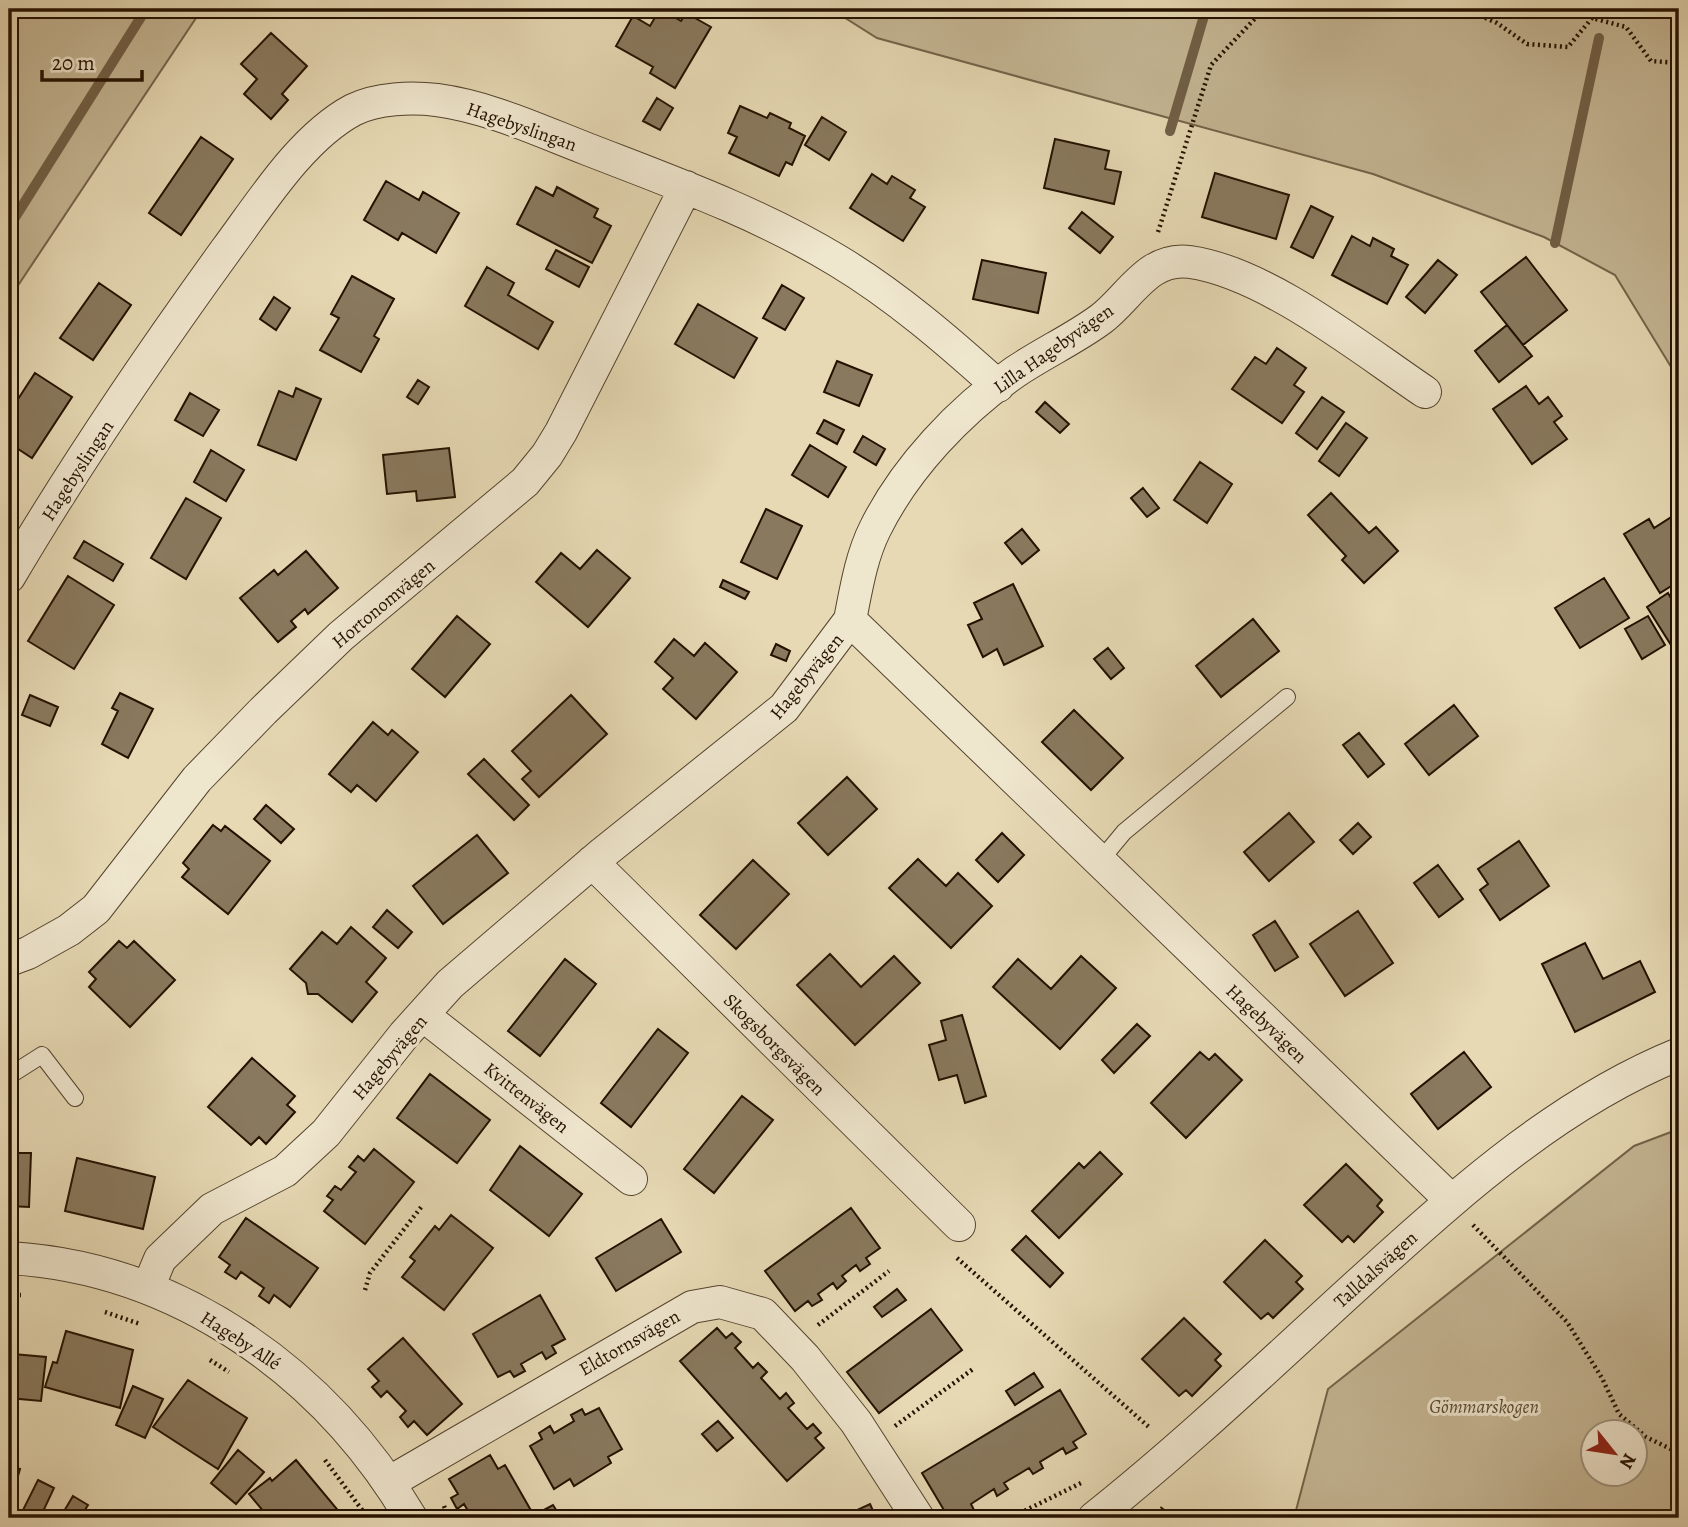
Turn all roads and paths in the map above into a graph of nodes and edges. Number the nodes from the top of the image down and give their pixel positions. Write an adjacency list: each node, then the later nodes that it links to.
1 (1264, 9): 5 (path)
2 (1465, 9): 3 (path)
3 (1679, 64)
4 (686, 187): 6 (street, Hagebyslingan); 8 (street, Hagebyslingan); 13 (street, Hortonomvägen)
5 (1154, 267): 6 (street, Lilla Hagebyvägen); 7 (street)
6 (998, 386): 9 (street, Lilla Hagebyvägen)
7 (1425, 392)
8 (9, 577)
9 (850, 620): 11 (street, Hagebyvägen); 12 (street, Hagebyvägen)
10 (1287, 696): 11 (lane)
11 (1100, 861): 19 (street, Hagebyvägen)
12 (592, 862): 14 (street, Hagebyvägen); 22 (street, Skogsborgsvägen)
13 (9, 960)
14 (424, 1016): 18 (street, Kvittenvägen); 25 (street, Hagebyvägen)
15 (1679, 1054): 19 (street, Talldalsvägen)
16 (9, 1076): 17 (lane)
17 (75, 1098)
18 (631, 1179)
19 (1452, 1201): 43 (street, Talldalsvägen)
20 (422, 1206): 26 (path)
21 (1473, 1225): 37 (path)
22 (954, 1238): 35 (path)
23 (9, 1258): 25 (street, Hageby Allé)
24 (889, 1271): 31 (path)
25 (148, 1289): 39 (street, Hageby Allé)
26 (365, 1290)
27 (9, 1295): 28 (path)
28 (24, 1296)
29 (97, 1309): 30 (path)
30 (147, 1327)
31 (793, 1345): 36 (street, Eldtornsvägen); 39 (street, Eldtornsvägen)
32 (204, 1357): 34 (path)
33 (972, 1369): 36 (path)
34 (236, 1377)
35 (1156, 1433)
36 (871, 1444): 42 (street, Eldtornsvägen)
37 (1679, 1453)
38 (323, 1457): 40 (path)
39 (390, 1482): 41 (street, Hageby Allé)
40 (368, 1518)
41 (411, 1518)
42 (918, 1518)
43 (1094, 1518)

